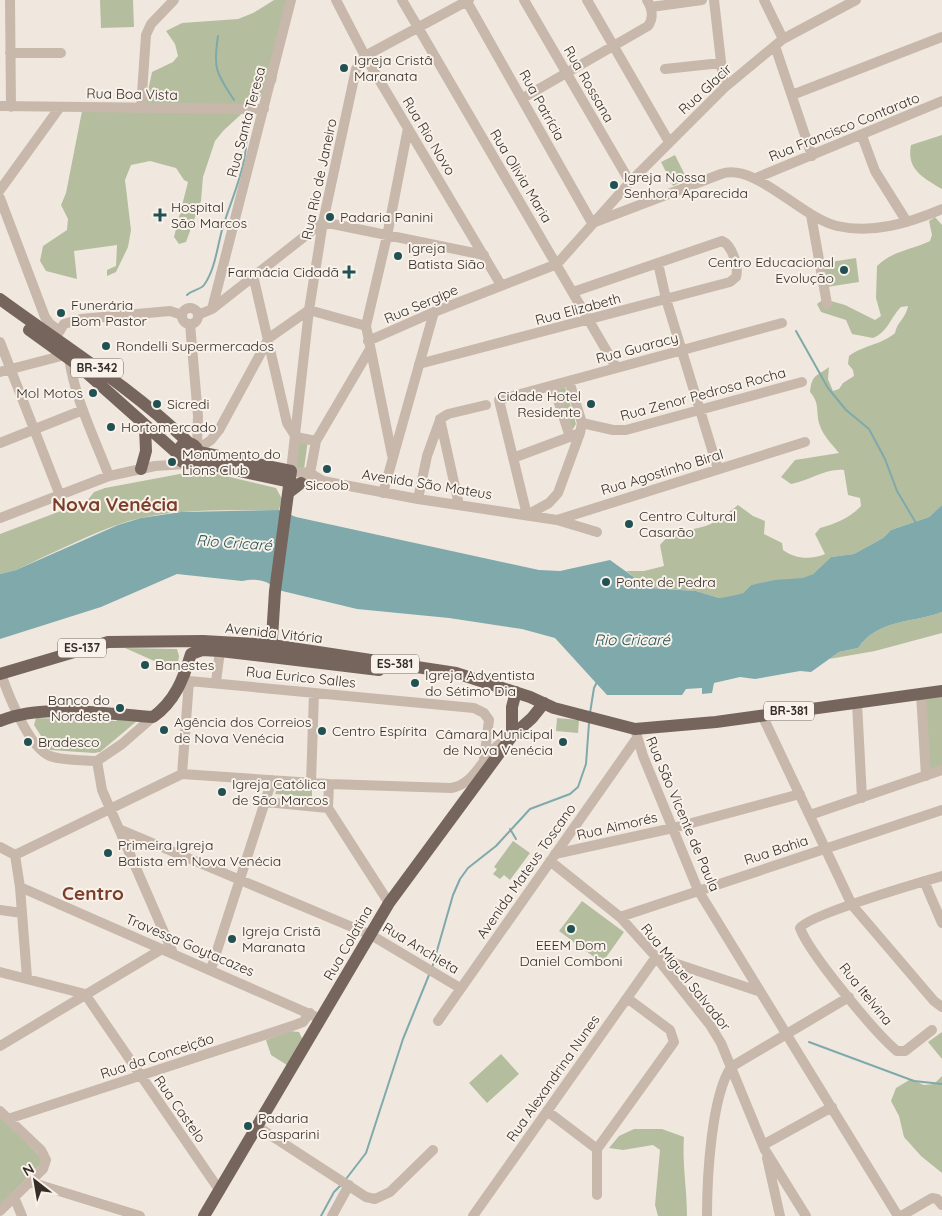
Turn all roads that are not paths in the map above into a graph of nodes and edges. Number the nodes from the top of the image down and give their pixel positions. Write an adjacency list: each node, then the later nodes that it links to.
1 (10, 0): 18 (street)
2 (174, 0): 31 (street)
3 (291, 0): 32 (street, Rua Santa Teresa)
4 (336, 0): 20 (street, Rua Rio Novo)
5 (402, 0): 14 (street, Rua Olivia Maria)
6 (467, 0): 14 (street); 26 (street, Rua Patrícia)
7 (524, 0): 23 (street, Rua Rossana)
8 (587, 0): 17 (street)
9 (702, 0): 13 (street)
10 (714, 0): 21 (street)
11 (764, 0): 16 (street)
12 (856, 0): 16 (street, Rua Glacir)
13 (649, 3): 17 (street)
14 (417, 27): 20 (street); 49 (street, Rua Olivia Maria)
15 (942, 37): 25 (street)
16 (779, 43): 24 (street, Rua Glacir); 25 (street)
17 (612, 45): 23 (street); 35 (street)
18 (10, 53): 19 (street); 29 (street)
19 (62, 53)
20 (365, 56): 33 (street, Rua Rio Novo); 43 (street, Rua Rio de Janeiro)
21 (720, 63): 22 (street); 24 (street)
22 (665, 69)
23 (566, 72): 26 (street); 38 (street, Rua Rossana)
24 (724, 88): 35 (street, Rua Glacir)
25 (792, 95): 36 (street)
26 (523, 98): 45 (street, Rua Patrícia)
27 (942, 101): 34 (street, Rua Francisco Contarato)
28 (0, 106): 29 (street, Rua Boa Vista)
29 (11, 107): 30 (street, Rua Boa Vista)
30 (60, 107): 31 (street, Rua Boa Vista); 39 (street)
31 (141, 108): 32 (street, Rua Boa Vista)
32 (264, 109): 56 (street, Rua Santa Teresa)
33 (408, 128): 46 (street); 47 (street, Rua Rio Novo)
34 (862, 136): 36 (street, Rua Francisco Contarato); 44 (street)
35 (669, 142): 38 (street, Rua Glacir)
36 (812, 156): 37 (street, Rua Francisco Contarato)
37 (756, 178): 42 (street, Rua Sergipe); 45 (street, Rua Sergipe)
38 (630, 182): 45 (street, Rua Glacir)
39 (0, 190)
40 (0, 198): 60 (street)
41 (942, 209): 44 (street, Rua Sergipe)
42 (811, 215): 44 (street, Rua Sergipe); 55 (street)
43 (323, 222): 46 (street); 50 (street); 58 (street, Rua Rio de Janeiro)
44 (906, 222)
45 (592, 224): 49 (street, Rua Sergipe)
46 (387, 236): 47 (street); 67 (street)
47 (484, 255): 51 (street, Rua Rio Novo)
48 (658, 263): 52 (street); 53 (street); 53 (street, Rua Elizabeth)
49 (557, 264): 51 (street, Rua Sergipe); 52 (street, Rua Olivia Maria)
50 (252, 275): 56 (street); 69 (street)
51 (501, 285): 59 (street, Rua Sergipe)
52 (573, 292): 63 (street, Rua Olivia Maria)
53 (666, 299): 63 (street, Rua Elizabeth); 72 (street)
54 (0, 300): 64 (main road, BR-342)
55 (827, 304)
56 (212, 309): 61 (street)
57 (0, 310): 68 (main road, BR-342)
58 (309, 310): 67 (street); 69 (street); 91 (street, Rua Rio de Janeiro)
59 (434, 312): 71 (street, Rua Sergipe); 76 (street)
60 (43, 313): 64 (street); 68 (street)
61 (198, 315): 62 (street); 66 (street)
62 (182, 316): 66 (street); 68 (street)
63 (590, 320): 76 (street, Rua Elizabeth); 77 (street, Rua Olivia Maria)
64 (32, 322): 68 (main road, BR-342)
65 (782, 323): 72 (street, Rua Guaracy)
66 (190, 324): 97 (street)
67 (366, 326): 71 (street)
68 (55, 337): 73 (main road, BR-342); 74 (street); 97 (main road, BR-342)
69 (268, 338): 91 (street); 97 (street)
70 (0, 342): 78 (street)
71 (369, 345): 92 (street); 98 (street)
72 (682, 350): 77 (street, Rua Guaracy); 86 (street)
73 (67, 356): 74 (street); 79 (main road, BR-342)
74 (43, 359): 78 (street)
75 (0, 360): 78 (street)
76 (420, 364): 98 (street)
77 (616, 367): 81 (street, Rua Guaracy)
78 (11, 368): 80 (street); 89 (street)
79 (76, 371): 85 (street); 88 (main road, BR-342)
80 (0, 372)
81 (569, 381): 83 (street, Rua Guaracy); 90 (street)
82 (802, 382): 86 (street, Rua Zenor Pedrosa Rocha)
83 (554, 385): 90 (street); 99 (street, Rua Guaracy)
84 (486, 405): 87 (street)
85 (83, 410): 89 (street); 103 (street)
86 (700, 410): 90 (street, Rua Zenor Pedrosa Rocha); 101 (street)
87 (440, 419): 95 (street); 96 (street)
88 (146, 427): 97 (main road, BR-342); 100 (main road)
89 (34, 430): 94 (street); 107 (street)
90 (577, 431): 99 (street); 110 (street)
91 (296, 437): 92 (street); 105 (street, Rua Rio de Janeiro)
92 (316, 441): 102 (street)
93 (805, 442): 101 (street, Rua Agostinho Biral)
94 (0, 443)
95 (431, 443): 96 (street); 108 (street)
96 (446, 445): 109 (street)
97 (190, 452): 100 (street); 105 (main road, Avenida São Mateus / BR-342); 105 (main road, BR-342)
98 (392, 455): 106 (street)
99 (513, 458): 110 (street)
100 (141, 469): 103 (street)
101 (718, 469): 112 (street, Rua Agostinho Biral)
102 (310, 473): 104 (street, Avenida São Mateus); 105 (street, Avenida São Mateus)
103 (109, 476): 107 (street)
104 (322, 481): 105 (street, Avenida São Mateus); 106 (street, Avenida São Mateus)
105 (292, 486): 116 (main road)
106 (383, 493): 108 (street, Avenida São Mateus)
107 (58, 494): 111 (street)
108 (418, 499): 109 (street, Avenida São Mateus)
109 (459, 505): 110 (street, Avenida São Mateus)
110 (526, 515): 112 (street, Rua Agostinho Biral)
111 (0, 518)
112 (557, 520): 113 (street)
113 (597, 532)
114 (167, 642): 116 (main road, Avenida Vitória / ES-137); 117 (main road); 118 (main road, Avenida Vitória / ES-137)
115 (220, 651): 116 (main road, Avenida Vitória); 117 (main road, Avenida Vitória); 120 (street)
116 (271, 651): 124 (main road, Avenida Vitória / ES-381)
117 (191, 654): 119 (main road)
118 (0, 674): 127 (street)
119 (186, 679): 120 (street, Rua Eurico Salles); 129 (main road); 137 (street)
120 (216, 682): 122 (street, Rua Eurico Salles)
121 (942, 691): 123 (main road, BR-381)
122 (314, 693): 134 (street, Rua Eurico Salles); 140 (street)
123 (921, 694): 125 (main road, BR-381); 138 (street)
124 (511, 700): 126 (main road, Avenida Vitória / BR-381); 130 (main road); 133 (main road)
125 (857, 703): 128 (main road, BR-381); 143 (street)
126 (546, 706): 130 (main road, Rua Colatina); 132 (main road, BR-381)
127 (16, 714): 129 (main road); 131 (main road); 135 (street)
128 (762, 714): 132 (main road, BR-381); 142 (street)
129 (153, 716): 135 (street)
130 (532, 718): 133 (main road, Rua Colatina)
131 (0, 721)
132 (636, 734): 149 (street, Rua São Vicente de Paula); 154 (street, Avenida Mateus Toscano)
133 (511, 737): 134 (street); 160 (main road, Rua Colatina)
134 (484, 760): 141 (street)
135 (97, 761): 145 (street)
136 (942, 770): 138 (street)
137 (182, 774): 139 (street); 145 (street)
138 (926, 776): 143 (street)
139 (272, 780): 140 (street); 144 (street)
140 (311, 783): 141 (street)
141 (329, 784): 146 (street)
142 (800, 794): 148 (street); 149 (street, Rua Aimorés)
143 (862, 798): 148 (street)
144 (266, 802): 146 (street); 156 (street)
145 (110, 808): 150 (street); 153 (street)
146 (328, 808): 160 (street)
147 (942, 810): 152 (street, Rua Bahia)
148 (810, 815): 152 (street)
149 (673, 828): 154 (street, Rua Aimorés); 159 (street, Rua São Vicente de Paula)
150 (119, 829): 156 (street, Rua Anchieta); 168 (street)
151 (0, 848): 153 (street)
152 (826, 848): 159 (street, Rua Bahia); 161 (street)
153 (14, 855): 158 (street)
154 (552, 858): 164 (street, Rua Miguel Salvador); 173 (street, Avenida Mateus Toscano)
155 (942, 876): 157 (street)
156 (242, 879): 166 (street, Rua Anchieta); 170 (street)
157 (924, 881): 161 (street); 165 (street)
158 (20, 886): 163 (street); 167 (street, Travessa Goytacazes)
159 (698, 890): 164 (street, Rua Bahia); 174 (street, Rua São Vicente de Paula)
160 (389, 903): 166 (main road, Rua Colatina)
161 (852, 905): 176 (street, Rua Itelvina); 178 (street)
162 (0, 910): 163 (street)
163 (22, 913): 172 (street)
164 (620, 917): 169 (street, Rua Miguel Salvador)
165 (942, 923)
166 (371, 935): 173 (street, Rua Anchieta); 179 (main road, Rua Colatina)
167 (162, 948): 168 (street, Travessa Goytacazes); 175 (street)
168 (172, 953): 170 (street, Travessa Goytacazes)
169 (656, 957): 174 (street); 177 (street, Rua Alexandrina Nunes); 184 (street, Rua Miguel Salvador)
170 (211, 969): 179 (street, Travessa Goytacazes)
171 (0, 972): 172 (street)
172 (28, 978): 175 (street)
173 (460, 988): 180 (street, Avenida Mateus Toscano)
174 (758, 991): 182 (street, Rua São Vicente de Paula)
175 (84, 994): 183 (street); 185 (street, Rua Castelo)
176 (849, 997): 181 (street, Rua Itelvina); 182 (street)
177 (627, 998): 188 (street, Rua Alexandrina Nunes); 192 (street)
178 (942, 1007)
179 (315, 1020): 185 (street, Rua da Conceição); 190 (main road, Rua Colatina)
180 (438, 1021)
181 (932, 1030)
182 (788, 1035): 184 (street); 186 (street, Rua São Vicente de Paula)
183 (0, 1046)
184 (731, 1067): 191 (street, Rua Miguel Salvador); 206 (street)
185 (140, 1076): 189 (street, Rua da Conceição); 196 (street, Rua Castelo)
186 (832, 1107): 191 (street); 209 (street, Rua São Vicente de Paula)
187 (0, 1111): 189 (street)
188 (546, 1111): 192 (street); 205 (street, Rua Alexandrina Nunes)
189 (8, 1119): 194 (street)
190 (258, 1127): 195 (street); 196 (main road, Rua Colatina)
191 (764, 1147): 207 (street); 208 (street, Rua Miguel Salvador)
192 (597, 1149): 197 (street)
193 (433, 1150): 195 (street)
194 (30, 1182): 198 (street); 202 (street)
195 (345, 1183): 204 (street)
196 (220, 1190): 203 (main road, Rua Colatina)
197 (597, 1195)
198 (14, 1197): 200 (street); 201 (street)
199 (942, 1205): 209 (street)
200 (0, 1211)
201 (22, 1216)
202 (140, 1216)
203 (204, 1216)
204 (332, 1216)
205 (474, 1216)
206 (707, 1216)
207 (780, 1216)
208 (806, 1216)
209 (900, 1216)

